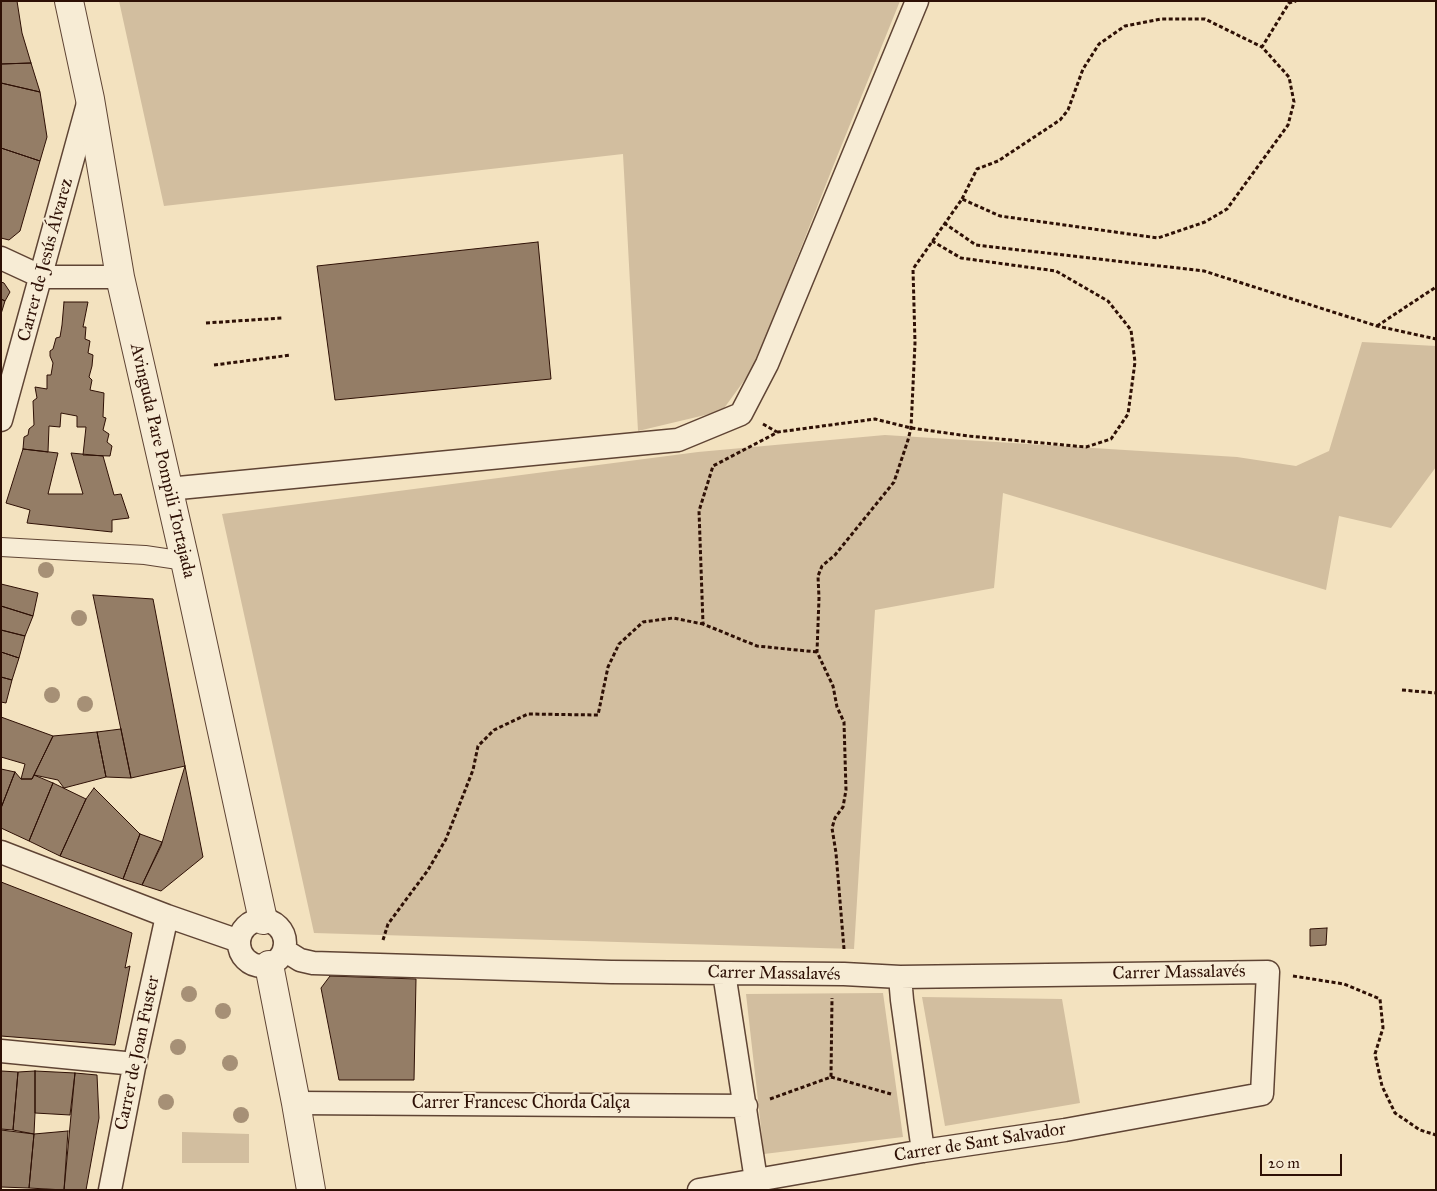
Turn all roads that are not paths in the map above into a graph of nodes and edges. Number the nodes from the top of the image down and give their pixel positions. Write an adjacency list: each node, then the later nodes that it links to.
1 (70, 1): 3 (street, Avinguda Pare Pompili Tortajada)
2 (918, 1): 8 (street)
3 (90, 99): 5 (street, Carrer de Jesús Álvarez); 6 (street, Avinguda Pare Pompili Tortajada)
4 (1, 258): 5 (street)
5 (42, 277): 6 (street); 7 (street, Carrer de Jesús Álvarez)
6 (120, 277): 8 (street, Avinguda Pare Pompili Tortajada)
7 (1, 420)
8 (168, 489): 10 (street, Avinguda Pare Pompili Tortajada)
9 (1, 547): 10 (street)
10 (185, 561): 13 (street, Avinguda Pare Pompili Tortajada)
11 (1, 852): 12 (street)
12 (167, 916): 14 (street); 19 (street, Carrer de Joan Fuster)
13 (263, 920): 14 (street); 15 (street)
14 (239, 942): 15 (street)
15 (276, 957): 16 (street, Carrer Massalavés); 21 (street)
16 (724, 974): 17 (street, Carrer Massalavés); 22 (street)
17 (900, 977): 20 (street, Carrer Massalavés); 23 (street)
18 (1, 1051): 19 (street)
19 (135, 1064): 25 (street, Carrer de Joan Fuster)
20 (1262, 1094): 23 (street, Carrer de Sant Salvador)
21 (296, 1103): 22 (street, Carrer Francesc Chorda Calça); 26 (street)
22 (746, 1106): 24 (street)
23 (923, 1151): 24 (street, Carrer de Sant Salvador)
24 (756, 1180): 27 (street, Carrer de Sant Salvador)
25 (110, 1190)
26 (311, 1190)
27 (699, 1190)

